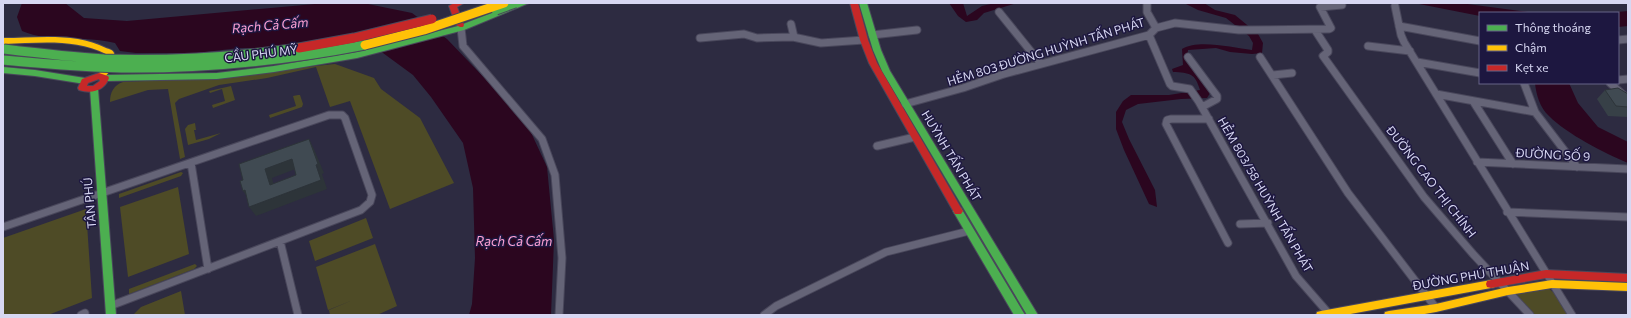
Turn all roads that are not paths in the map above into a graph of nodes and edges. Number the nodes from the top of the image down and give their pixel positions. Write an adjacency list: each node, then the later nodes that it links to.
1 (483, 3): 26 (main road, CẦU PHÚ MỸ, bridge)
2 (488, 3): 26 (main road, CẦU PHÚ MỸ, bridge)
3 (504, 3): 30 (main road, CẦU PHÚ MỸ, bridge)
4 (515, 3): 32 (main road, CẦU PHÚ MỸ, bridge)
5 (525, 3): 16 (main road)
6 (854, 3): 23 (main road, HUỲNH TẤN PHÁT)
7 (863, 3): 19 (main road, HUỲNH TẤN PHÁT)
8 (1147, 3): 15 (street)
9 (454, 4): 16 (main road)
10 (1342, 5): 18 (street)
11 (1395, 6): 14 (street)
12 (999, 12): 33 (street)
13 (791, 24): 21 (street)
14 (1399, 26): 24 (street); 27 (street)
15 (1156, 28): 18 (street, HẺM 803 ĐƯỜNG HUỲNH TẤN PHÁT); 20 (street, HẺM 803 ĐƯỜNG HUỲNH TẤN PHÁT)
16 (462, 30): 38 (main road); 78 (street)
17 (917, 30): 19 (street)
18 (1315, 30): 70 (street, ĐƯỜNG CAO THỊ CHÍNH)
19 (872, 35): 47 (main road, HUỲNH TẤN PHÁT)
20 (1149, 35): 33 (street, HẺM 803 ĐƯỜNG HUỲNH TẤN PHÁT); 46 (street, HẺM 803/58 HUỲNH TẤN PHÁT)
21 (794, 37): 22 (street); 23 (street)
22 (700, 38)
23 (864, 40): 47 (main road, HUỲNH TẤN PHÁT)
24 (1479, 41)
25 (1368, 46): 27 (street)
26 (3, 47): 38 (main road)
27 (1410, 51): 31 (street)
28 (1188, 58): 46 (street)
29 (1260, 58): 37 (street)
30 (3, 60)
31 (1417, 62): 36 (street); 43 (street)
32 (3, 64)
33 (1041, 64): 47 (street, HẺM 803 ĐƯỜNG HUỲNH TẤN PHÁT)
34 (3, 70): 39 (main road)
35 (1292, 73): 37 (street)
36 (1479, 73)
37 (1273, 75): 74 (street)
38 (103, 77): 39 (main road); 42 (main road)
39 (85, 81): 42 (main road)
40 (1524, 84): 48 (street)
41 (1611, 84): 44 (street)
42 (94, 89): 57 (main road, TÂN PHÚ)
43 (1436, 94): 45 (street); 52 (street)
44 (1628, 100)
45 (1473, 101): 48 (street); 54 (street)
46 (1201, 104): 49 (street, HẺM 803/58 HUỲNH TẤN PHÁT)
47 (905, 109): 50 (main road, HUỲNH TẤN PHÁT); 62 (main road, HUỲNH TẤN PHÁT)
48 (1535, 112): 55 (street)
49 (1209, 120): 60 (street, HẺM 803/58 HUỲNH TẤN PHÁT); 66 (street)
50 (914, 137): 51 (street); 64 (main road, HUỲNH TẤN PHÁT)
51 (876, 146)
52 (1477, 162): 54 (street, ĐƯỜNG SỐ 9); 58 (street)
53 (191, 163): 57 (street); 65 (street); 67 (street)
54 (1513, 164): 55 (street, ĐƯỜNG SỐ 9)
55 (1577, 167): 56 (street, ĐƯỜNG SỐ 9)
56 (1628, 169)
57 (102, 193): 63 (street); 76 (main road, TÂN PHÚ)
58 (1507, 212): 59 (street); 68 (street)
59 (1628, 217)
60 (1268, 223): 61 (street); 82 (street, HẺM 803/58 HUỲNH TẤN PHÁT)
61 (1240, 224)
62 (979, 225): 64 (main road); 81 (main road, HUỲNH TẤN PHÁT)
63 (3, 227)
64 (970, 231): 79 (street); 80 (main road, HUỲNH TẤN PHÁT)
65 (280, 241): 67 (street); 77 (street)
66 (1228, 243)
67 (208, 269): 76 (street)
68 (1546, 274): 69 (main road, ĐƯỜNG PHÚ THUẬN); 70 (main road, ĐƯỜNG PHÚ THUẬN); 71 (street)
69 (1628, 278)
70 (1498, 282): 73 (street, ĐƯỜNG CAO THỊ CHÍNH); 74 (main road, ĐƯỜNG PHÚ THUẬN)
71 (1552, 284): 72 (main road, ĐƯỜNG PHÚ THUẬN); 73 (main road, ĐƯỜNG PHÚ THUẬN); 85 (street)
72 (1628, 287)
73 (1508, 291): 75 (main road, ĐƯỜNG PHÚ THUẬN); 84 (street, ĐƯỜNG CAO THỊ CHÍNH)
74 (1426, 296): 75 (street); 82 (main road, ĐƯỜNG PHÚ THUẬN)
75 (1436, 308): 83 (main road, ĐƯỜNG PHÚ THUẬN)
76 (111, 311)
77 (298, 315)
78 (559, 315)
79 (764, 315)
80 (1020, 315)
81 (1033, 315)
82 (1326, 315)
83 (1389, 315)
84 (1530, 315)
85 (1572, 315)

